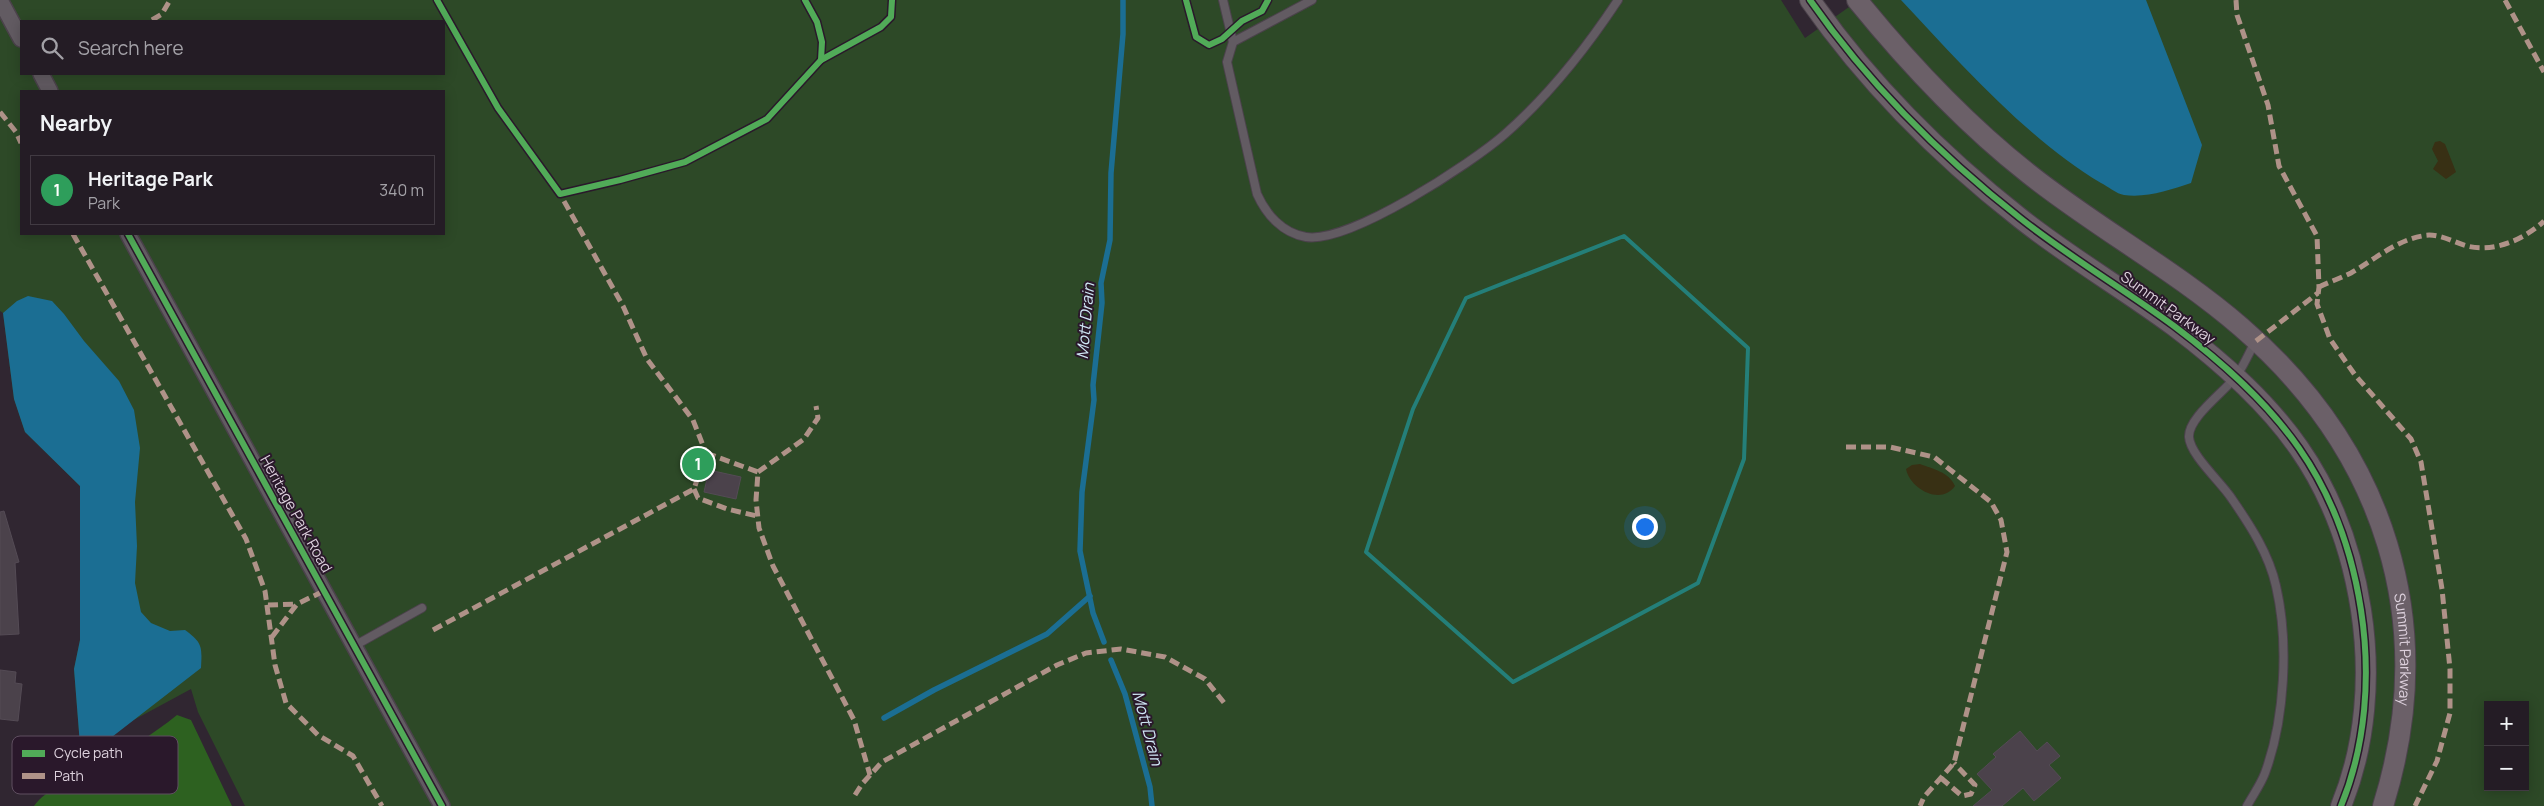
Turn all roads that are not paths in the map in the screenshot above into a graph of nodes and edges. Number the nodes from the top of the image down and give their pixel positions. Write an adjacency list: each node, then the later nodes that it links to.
1 (0, 0): 7 (street)
2 (1223, 0): 8 (lane)
3 (1312, 0): 8 (lane)
4 (1618, 0): 8 (lane)
5 (1810, 0): 13 (street, Summit Parkway)
6 (1857, 0): 12 (street, Summit Parkway)
7 (20, 37)
8 (1233, 42)
9 (41, 75): 10 (street)
10 (49, 90)
11 (129, 235): 15 (street, Heritage Park Road)
12 (2256, 341): 13 (lane); 19 (street, Summit Parkway)
13 (2236, 376): 17 (lane); 18 (street, Summit Parkway)
14 (422, 608): 15 (lane)
15 (354, 646): 16 (street, Heritage Park Road)
16 (442, 806)
17 (2247, 806)
18 (2341, 806)
19 (2383, 806)

